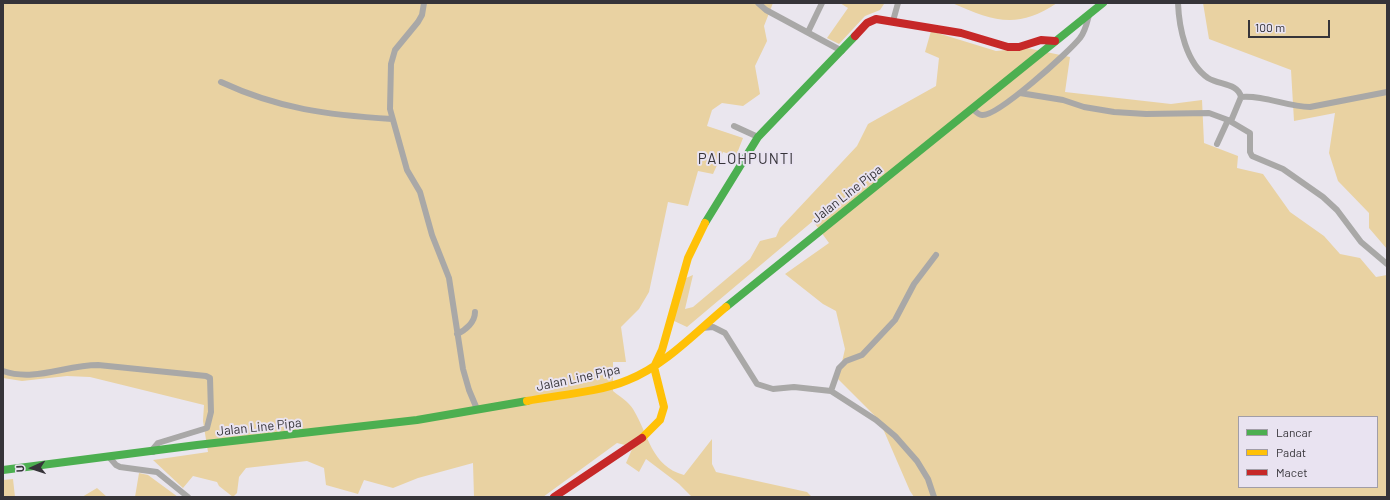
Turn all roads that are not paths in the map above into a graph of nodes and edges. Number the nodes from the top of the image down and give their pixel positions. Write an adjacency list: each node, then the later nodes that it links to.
1 (424, 3): 17 (street)
2 (758, 3): 9 (street)
3 (822, 3): 9 (street)
4 (898, 3): 8 (street)
5 (1103, 3): 7 (main road, Jalan Line Pipa)
6 (1178, 3): 15 (street)
7 (1088, 15): 10 (main road, Jalan Line Pipa); 14 (street)
8 (893, 21): 10 (main road); 11 (main road)
9 (808, 32): 11 (street)
10 (1054, 41): 16 (main road, Jalan Line Pipa)
11 (842, 52): 20 (main road)
12 (221, 82): 17 (street)
13 (1387, 92): 15 (street)
14 (1020, 93): 16 (street); 18 (street)
15 (1241, 97): 18 (street)
16 (972, 108): 25 (main road, Jalan Line Pipa)
17 (392, 119): 26 (street)
18 (1230, 120): 21 (street); 23 (street)
19 (734, 126): 20 (street)
20 (758, 137): 27 (main road)
21 (1217, 144)
22 (936, 255): 29 (street)
23 (1387, 264)
24 (475, 312): 26 (street)
25 (702, 328): 27 (main road, Jalan Line Pipa); 29 (street)
26 (457, 334): 30 (street)
27 (654, 367): 30 (main road, Jalan Line Pipa); 35 (main road)
28 (3, 371): 31 (street)
29 (831, 391): 36 (street)
30 (477, 409): 31 (main road, Jalan Line Pipa)
31 (153, 452): 32 (main road, Jalan Line Pipa)
32 (109, 457): 33 (main road, Jalan Line Pipa); 34 (street)
33 (3, 470)
34 (188, 497)
35 (554, 497)
36 (934, 497)

